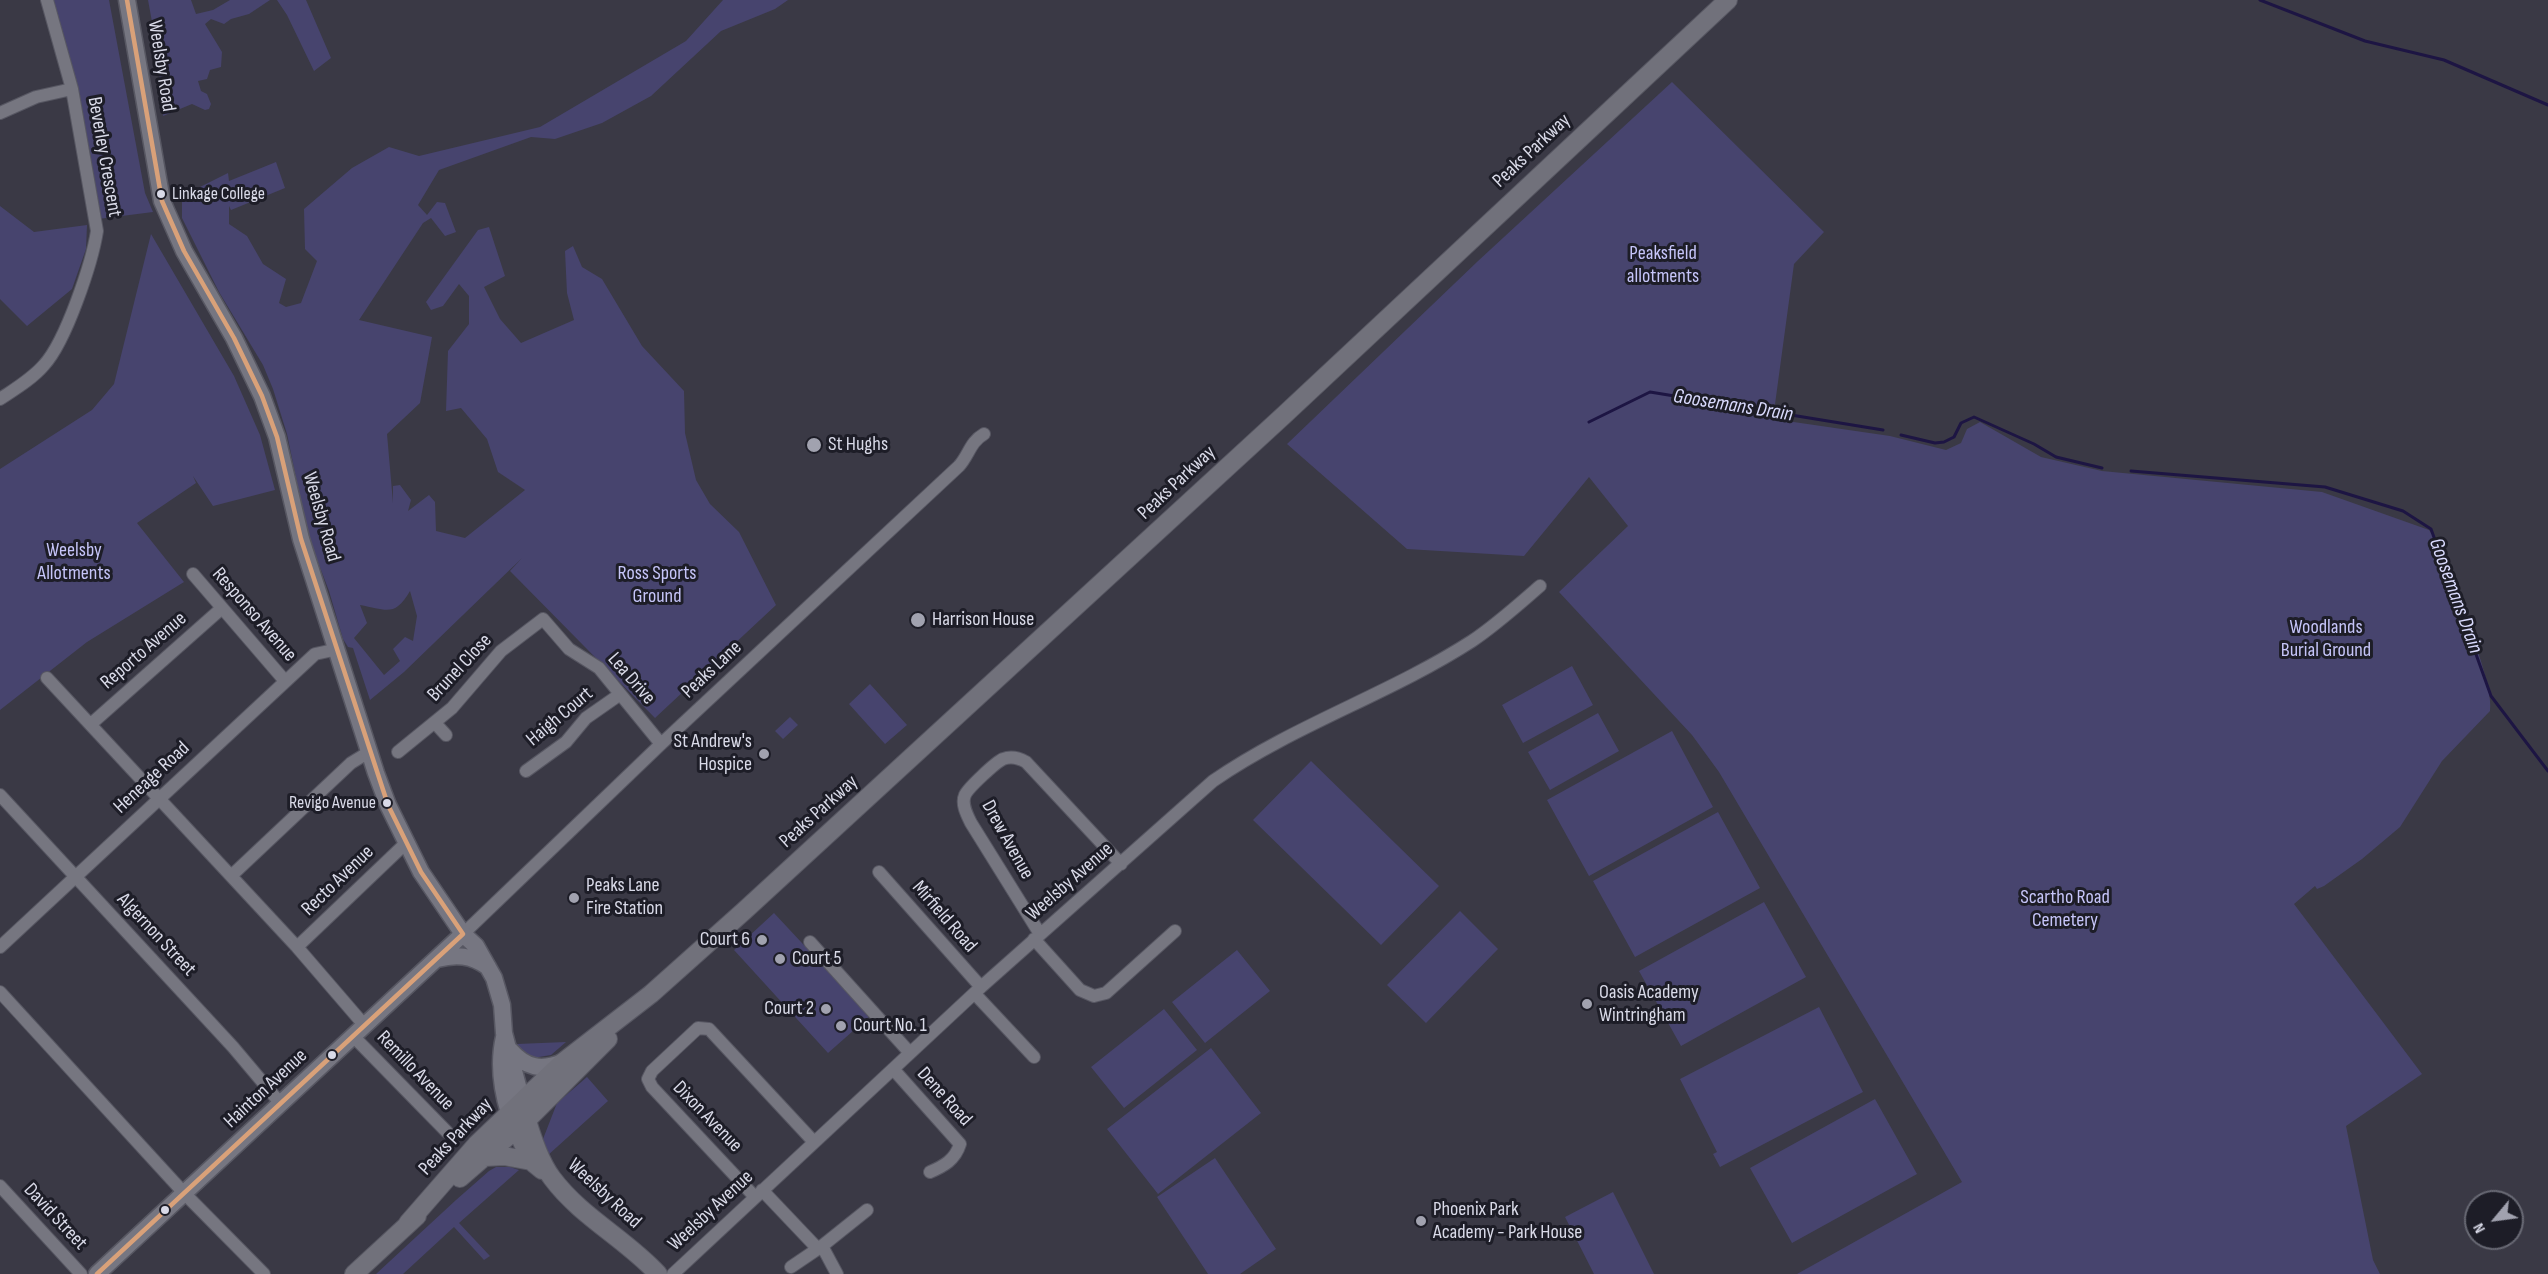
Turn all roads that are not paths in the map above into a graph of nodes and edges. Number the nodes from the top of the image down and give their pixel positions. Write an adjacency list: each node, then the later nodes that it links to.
1 (47, 0): 4 (street, Beverley Crescent)
2 (127, 0): 12 (main road, Weelsby Road)
3 (1728, 0): 40 (highway, Peaks Parkway)
4 (72, 88): 5 (street); 6 (street, Beverley Crescent)
5 (0, 113)
6 (0, 399)
7 (984, 434): 19 (street, Peaks Lane)
8 (193, 574): 10 (street, Responso Avenue)
9 (1540, 586): 26 (street, Weelsby Avenue)
10 (222, 608): 14 (street, Responso Avenue); 17 (street, Reporto Avenue)
11 (543, 619): 15 (street, Lea Drive); 16 (street, Brunel Close)
12 (338, 649): 14 (street, Heneage Road); 20 (main road, Weelsby Road)
13 (47, 678): 17 (street, Remillo Avenue)
14 (285, 681): 24 (street, Heneage Road)
15 (619, 695): 19 (street, Lea Drive); 22 (street, Haigh Court)
16 (435, 723): 18 (street, Brunel Close); 21 (street, Brunel Close)
17 (91, 724): 24 (street, Remillo Avenue)
18 (446, 735)
19 (661, 744): 31 (street, Peaks Lane)
20 (369, 752): 25 (main road, Weelsby Road); 28 (street)
21 (398, 752)
22 (526, 771)
23 (0, 795): 29 (street, Algernon Street)
24 (159, 799): 28 (street, Remillo Avenue); 29 (street, Heneage Road)
25 (406, 843): 31 (main road, Weelsby Road); 35 (street, Recto Avenue)
26 (1121, 864): 32 (street, Weelsby Avenue); 32 (street, Drew Avenue)
27 (879, 872): 38 (street, Mirfield Road)
28 (231, 876): 35 (street, Remillo Avenue)
29 (74, 877): 34 (street, Heneage Road); 48 (street, Algernon Street)
30 (1175, 931): 32 (street, Drew Avenue)
31 (463, 933): 36 (main road, Hainton Avenue); 37 (main road, Weelsby Road)
32 (1037, 937): 38 (street, Weelsby Avenue)
33 (810, 942): 44 (street)
34 (0, 946)
35 (297, 947): 41 (street, Remillo Avenue)
36 (436, 960): 37 (main road); 41 (main road, Hainton Avenue)
37 (489, 968): 42 (main road, Weelsby Road)
38 (978, 991): 44 (street, Weelsby Avenue); 45 (street, Mirfield Road)
39 (0, 992): 57 (street)
40 (651, 994): 46 (highway, Peaks Parkway); 49 (highway, Peaks Parkway)
41 (360, 1031): 48 (main road, Hainton Avenue); 50 (street, Remillo Avenue)
42 (504, 1033): 43 (main road, Weelsby Road); 49 (main road, Weelsby Road)
43 (510, 1050): 46 (main road); 49 (main road, Weelsby Road)
44 (910, 1053): 47 (street, Weelsby Avenue)
45 (1034, 1057)
46 (563, 1062): 49 (highway, Peaks Parkway)
47 (894, 1070): 51 (street, Weelsby Avenue); 54 (street, Dene Road)
48 (281, 1104): 57 (main road, Hainton Avenue)
49 (518, 1116): 52 (highway, Peaks Parkway); 53 (highway); 55 (highway, Weelsby Road); 60 (highway, Peaks Parkway)
50 (447, 1132)
51 (814, 1142): 58 (street, Weelsby Avenue); 58 (street, Dixon Avenue)
52 (484, 1157): 53 (highway); 60 (highway, Peaks Parkway)
53 (531, 1161): 55 (highway)
54 (930, 1172)
55 (550, 1176): 67 (highway, Weelsby Road)
56 (0, 1186): 63 (street, David Street)
57 (184, 1193): 64 (main road, Hainton Avenue); 65 (street)
58 (759, 1193): 61 (street); 68 (street, Weelsby Avenue)
59 (867, 1210): 61 (street)
60 (408, 1223): 66 (highway, Peaks Parkway)
61 (820, 1247): 62 (street); 69 (street)
62 (791, 1268)
63 (81, 1274)
64 (97, 1274)
65 (264, 1274)
66 (354, 1274)
67 (658, 1274)
68 (673, 1274)
69 (837, 1274)

